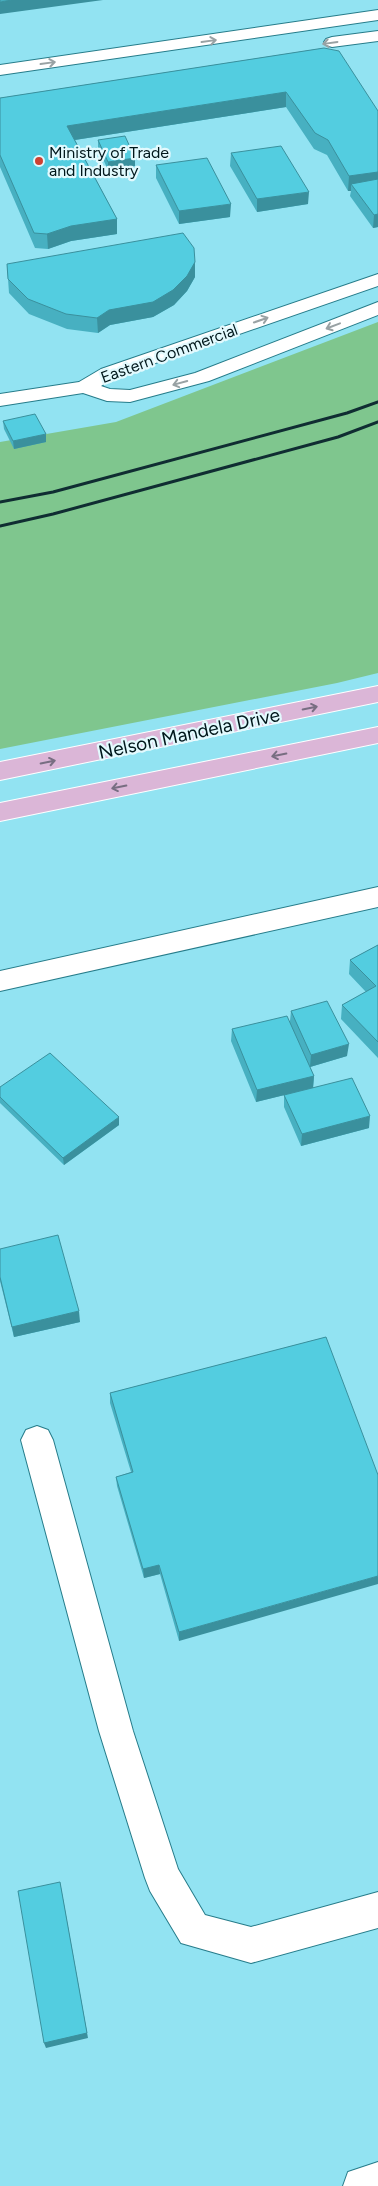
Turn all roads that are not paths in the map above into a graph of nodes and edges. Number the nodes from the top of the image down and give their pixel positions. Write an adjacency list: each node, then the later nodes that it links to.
1 (378, 15): 4 (street, one-way to 1)
2 (378, 36): 3 (street, one-way to 3)
3 (320, 44)
4 (0, 70)
5 (378, 280): 7 (street, Eastern Commercial, one-way to 5)
6 (378, 308): 7 (street, Eastern Commercial, one-way to 7)
7 (85, 387): 8 (street)
8 (1, 398)
9 (378, 694): 11 (main road, Nelson Mandela Drive, one-way to 9)
10 (378, 735): 12 (main road, Nelson Mandela Drive, one-way to 12)
11 (0, 771)
12 (0, 812)
13 (378, 897): 14 (street)
14 (0, 981)
15 (36, 1440): 16 (street)
16 (378, 1910)
17 (378, 2181): 18 (street)
18 (362, 2186)

